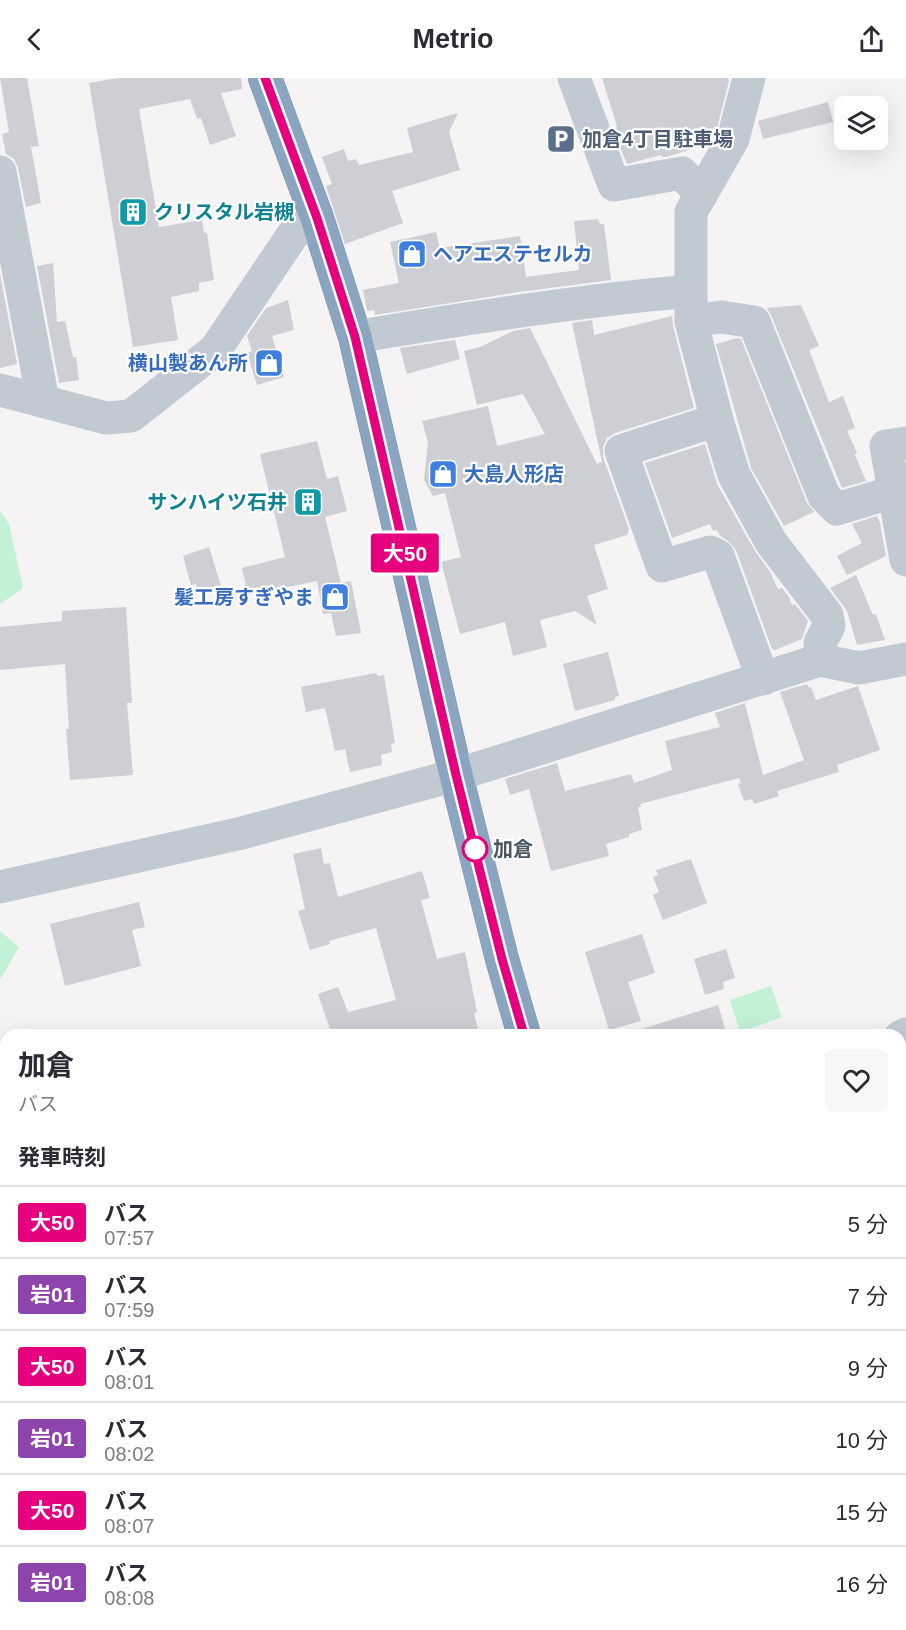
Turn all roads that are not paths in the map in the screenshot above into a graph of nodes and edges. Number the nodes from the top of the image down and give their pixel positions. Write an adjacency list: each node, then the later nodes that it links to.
1 (265, 78): 6 (highway)
2 (574, 78): 5 (street)
3 (749, 78): 5 (street)
4 (0, 172): 10 (street)
5 (700, 195): 7 (street)
6 (317, 218): 8 (highway); 10 (street)
7 (690, 306): 8 (street); 11 (street); 13 (street)
8 (355, 337): 18 (highway)
9 (0, 390): 10 (street)
10 (44, 401)
11 (717, 420): 16 (street); 17 (street)
12 (906, 443): 13 (street)
13 (893, 492): 14 (street)
14 (906, 560)
15 (906, 659): 16 (street)
16 (820, 660): 17 (street)
17 (763, 679): 18 (street)
18 (456, 775): 19 (street); 20 (highway)
19 (0, 886)
20 (522, 1029)

